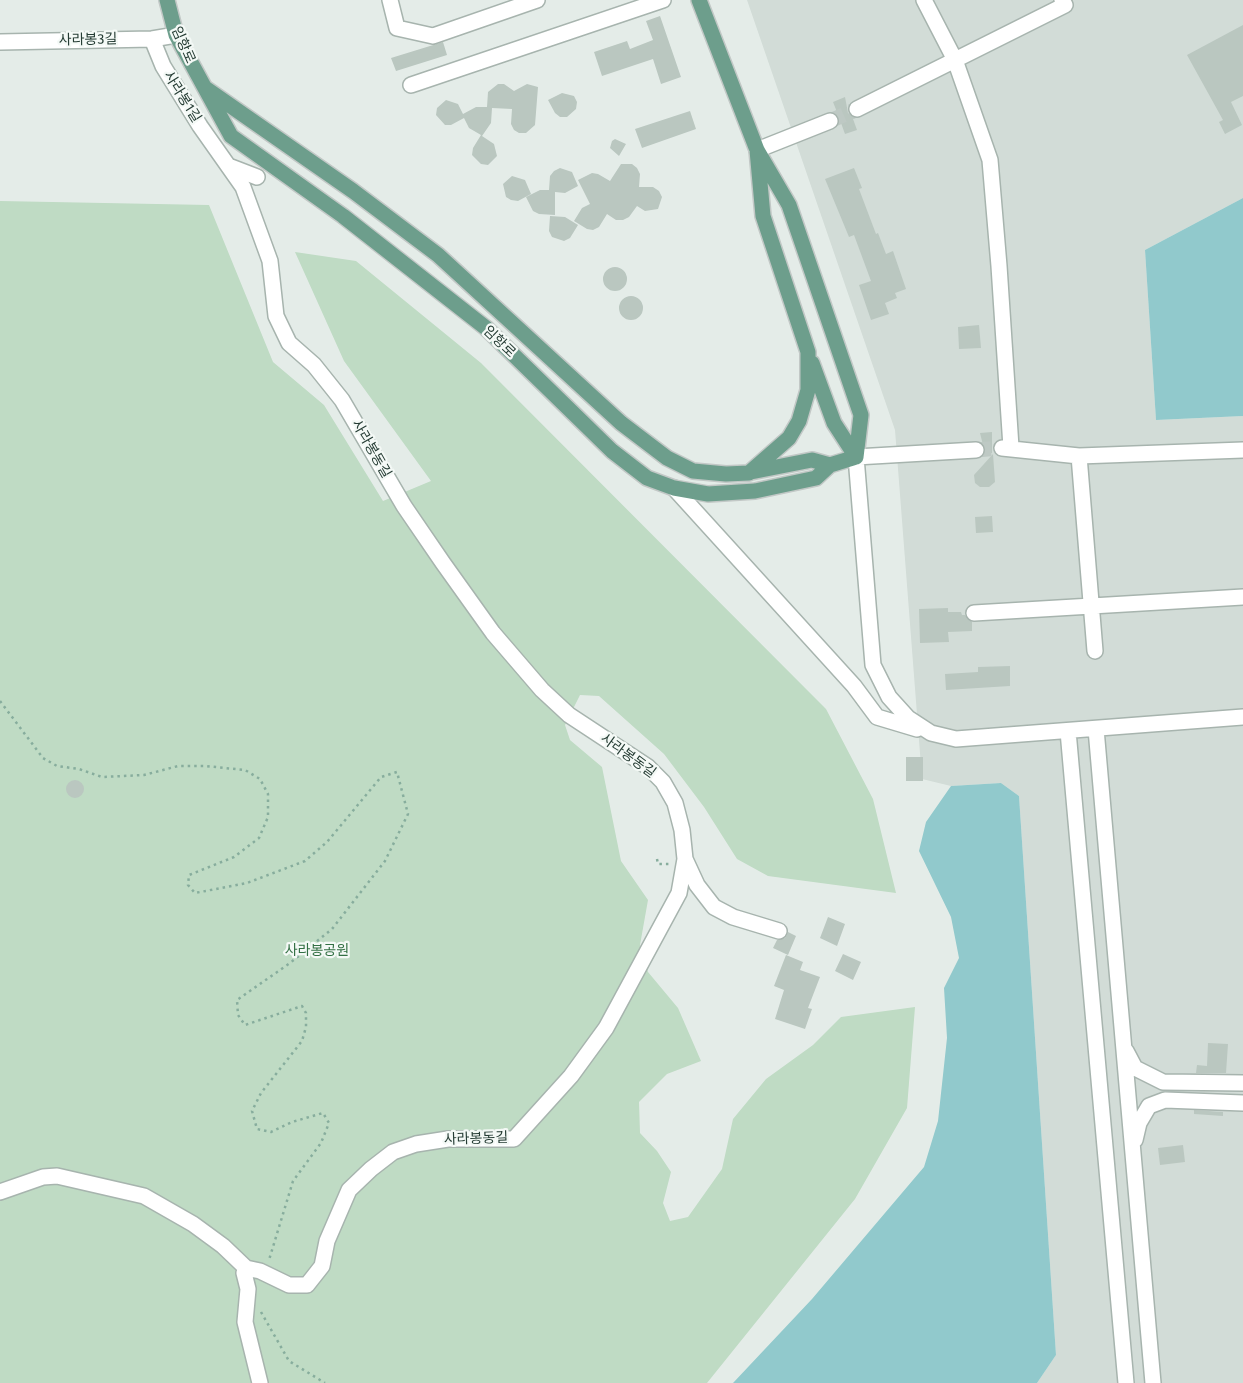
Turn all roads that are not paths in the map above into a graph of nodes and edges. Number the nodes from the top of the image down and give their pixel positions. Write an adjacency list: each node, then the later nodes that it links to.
1 (167, 0): 8 (main road, 임항로)
2 (390, 0): 3 (street)
3 (537, 0)
4 (663, 0): 12 (street)
5 (699, 0): 16 (main road)
6 (924, 0): 11 (street)
7 (1062, 0): 11 (street)
8 (176, 35): 9 (street, 사라봉3길); 13 (main road, 임항로)
9 (152, 39): 10 (street, 사라봉3길); 17 (street, 사라봉1길)
10 (0, 42)
11 (956, 60): 14 (street); 23 (street)
12 (411, 85)
13 (205, 88): 26 (main road, 임항로); 27 (main road, 임항로)
14 (857, 109)
15 (830, 121): 16 (street)
16 (756, 150): 20 (main road); 24 (main road)
17 (218, 151): 18 (street, 사라봉동길)
18 (231, 167): 19 (street); 36 (street, 사라봉동길)
19 (256, 177)
20 (808, 352): 24 (main road); 26 (main road)
21 (976, 450): 24 (street)
22 (1243, 450): 23 (street)
23 (1080, 456): 29 (street)
24 (856, 457): 25 (main road, 임항로); 35 (street)
25 (830, 465): 26 (main road, 임항로); 27 (main road, 임항로)
26 (750, 472)
27 (674, 488): 35 (street)
28 (1243, 597): 29 (street)
29 (1091, 606): 30 (street); 31 (street)
30 (974, 613)
31 (1095, 651)
32 (1243, 717): 33 (street)
33 (1096, 729): 34 (street); 38 (street)
34 (1068, 731): 35 (street); 45 (street)
35 (931, 733)
36 (685, 860): 37 (street); 43 (street, 사라봉동길)
37 (779, 931)
38 (1123, 1045): 39 (street); 41 (street)
39 (1243, 1084)
40 (1243, 1103): 41 (street)
41 (1132, 1152): 46 (street)
42 (0, 1192): 43 (street, 사라봉동길)
43 (246, 1268): 44 (street)
44 (260, 1383)
45 (1126, 1383)
46 (1153, 1383)

